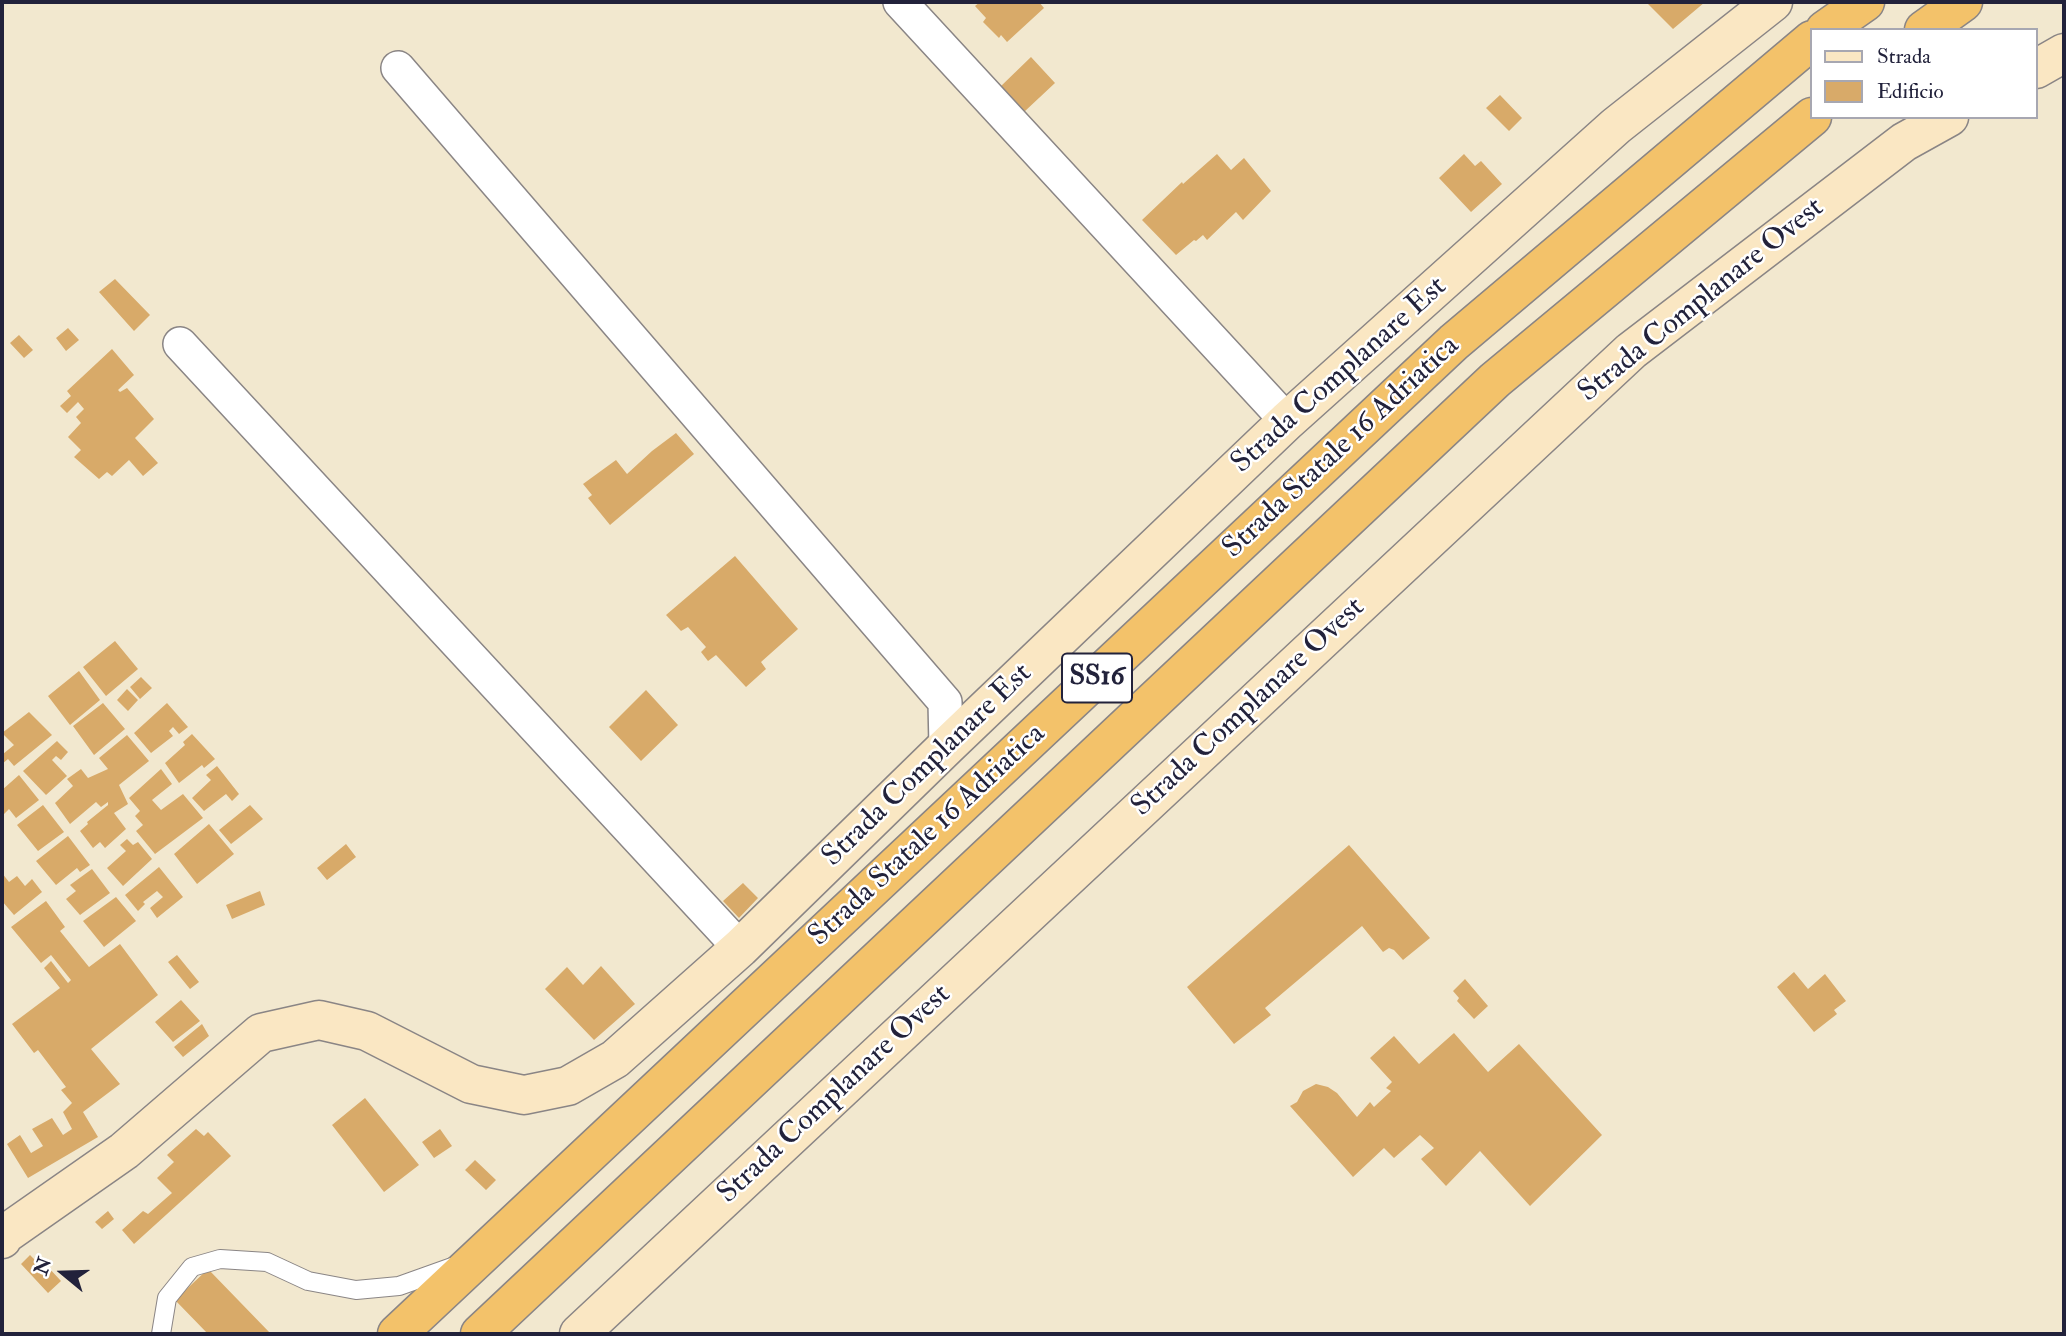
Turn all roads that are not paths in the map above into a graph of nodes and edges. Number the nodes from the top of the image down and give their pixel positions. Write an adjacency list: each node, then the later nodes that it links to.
1 (900, 2): 14 (street)
2 (1773, 2): 14 (street, Strada Complanare Est)
3 (1866, 2): 5 (highway)
4 (1963, 2): 6 (highway)
5 (1828, 28)
6 (1927, 28)
7 (1811, 41): 18 (highway, Strada Statale 16 Adriatica / SS16)
8 (2064, 53): 10 (street)
9 (398, 68): 15 (street)
10 (2038, 68)
11 (1811, 118): 21 (highway, Strada Statale 16 Adriatica / SS16)
12 (1945, 119): 22 (street, Strada Complanare Ovest)
13 (180, 344): 16 (street)
14 (1287, 421): 15 (street, Strada Complanare Est)
15 (946, 747): 16 (street, Strada Complanare Est)
16 (740, 948): 17 (street, Strada Complanare Est)
17 (2, 1239)
18 (479, 1258): 19 (lane); 20 (highway, Strada Statale 16 Adriatica / SS16)
19 (162, 1334)
20 (397, 1334)
21 (480, 1334)
22 (579, 1334)

